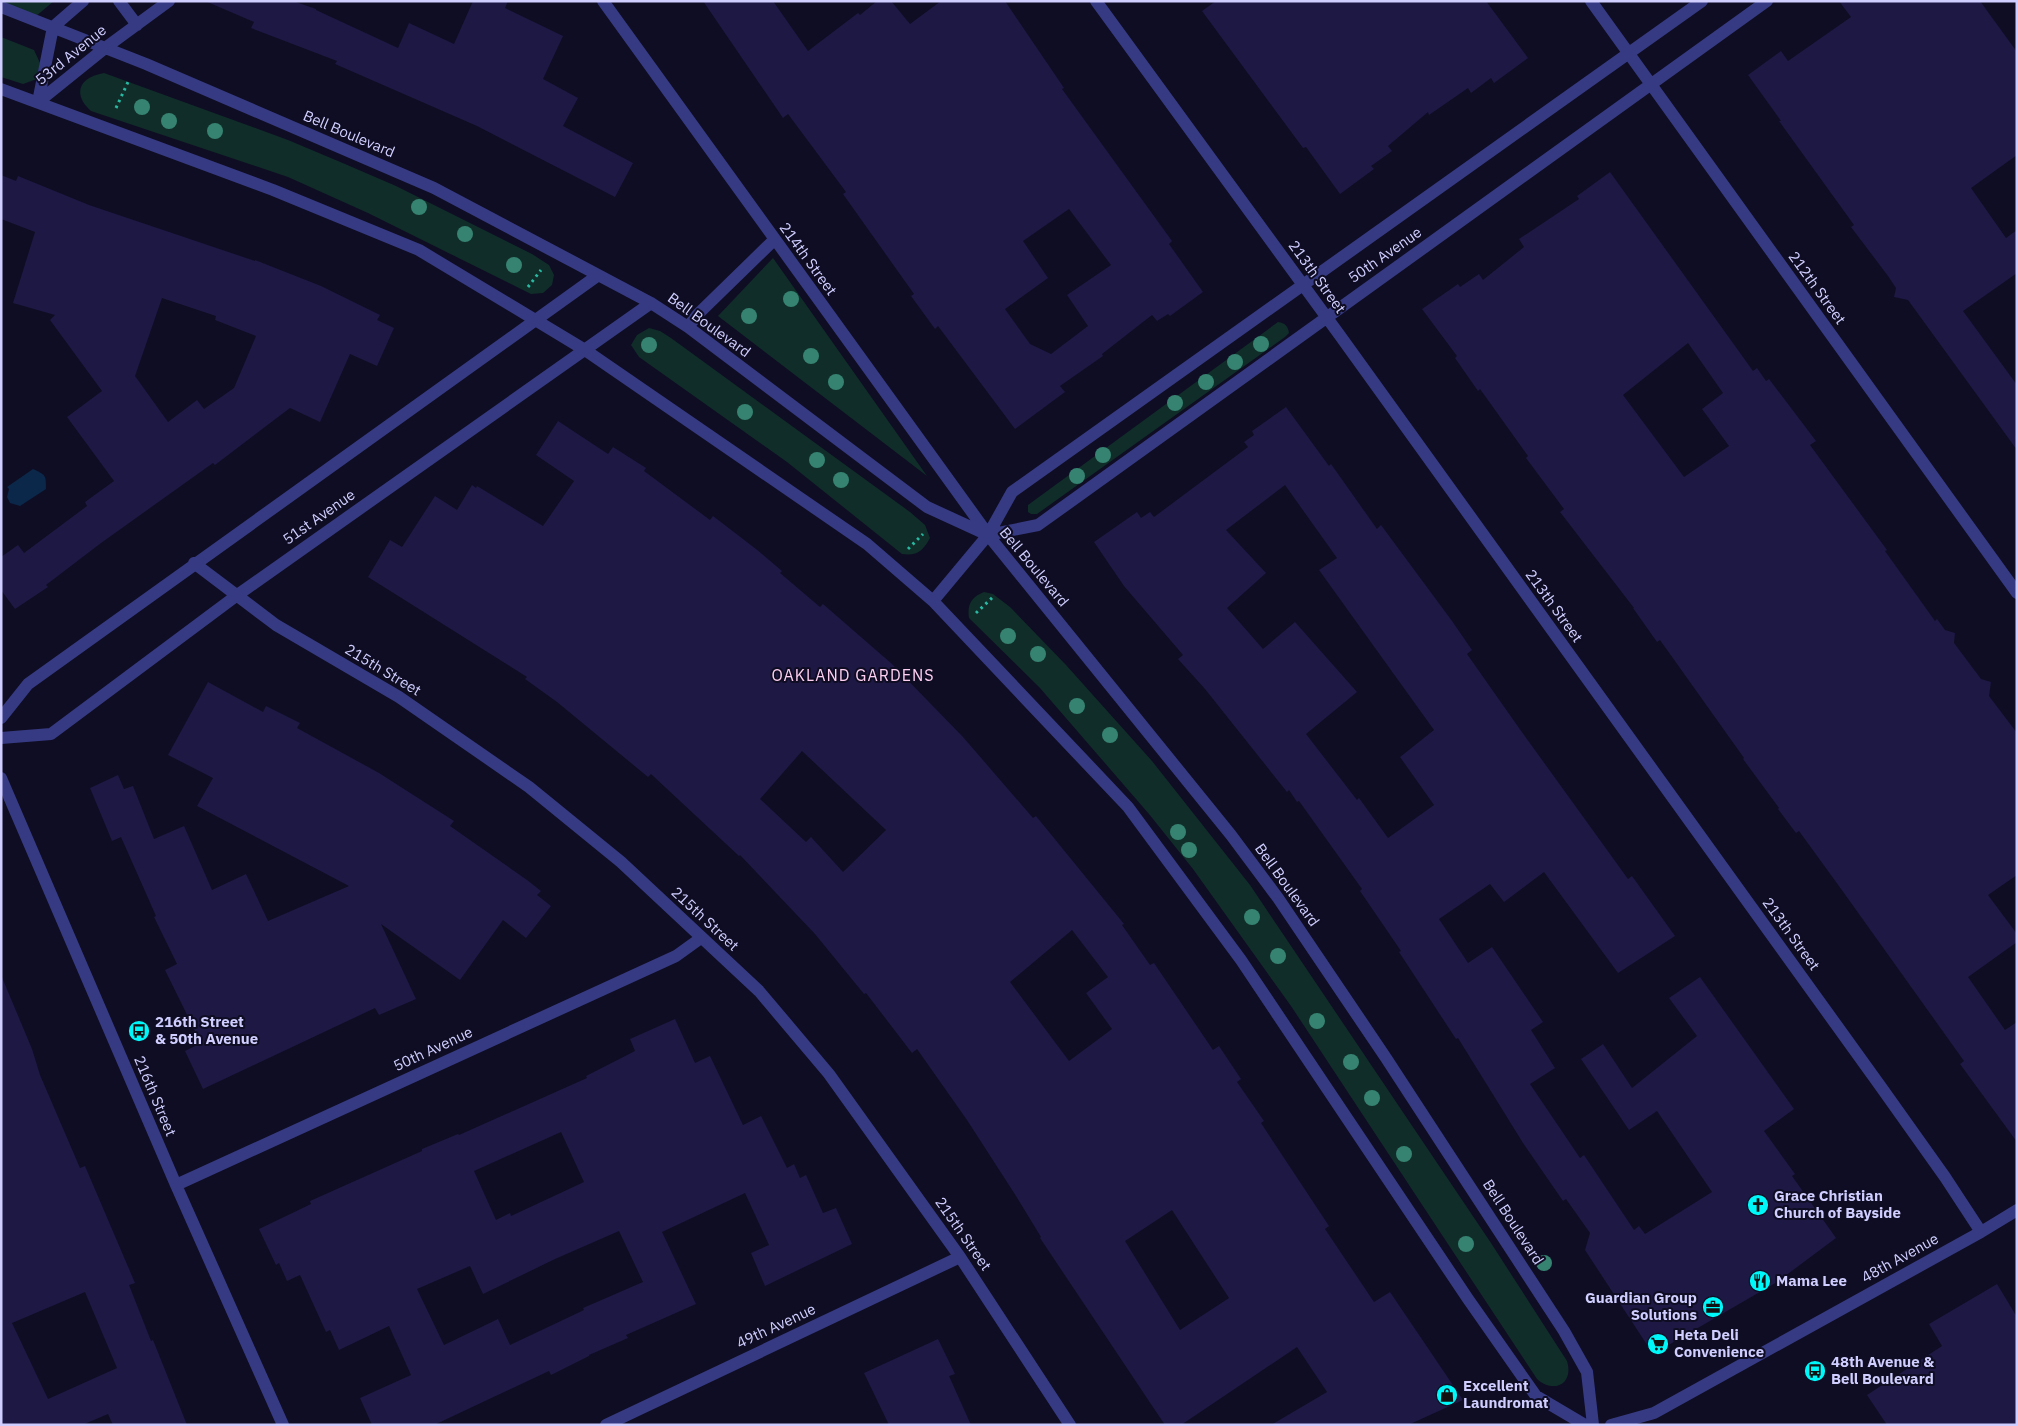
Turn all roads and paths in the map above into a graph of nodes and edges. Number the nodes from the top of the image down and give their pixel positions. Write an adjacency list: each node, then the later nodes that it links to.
1 (83, 1): 11 (street)
2 (119, 1): 10 (street)
3 (169, 1): 10 (street, 53rd Avenue)
4 (603, 1): 19 (street, 214th Street)
5 (1096, 1): 22 (street, 213th Street)
6 (1591, 1): 13 (street, 212th Street)
7 (1702, 1): 13 (street, 50th Avenue)
8 (1767, 1): 15 (street, 50th Avenue)
9 (1, 7): 11 (street, Bell Boulevard)
10 (137, 25): 12 (street, 53rd Avenue)
11 (53, 27): 12 (street, Bell Boulevard); 17 (street, 53rd Avenue)
12 (105, 48): 17 (street, 53rd Avenue); 21 (street, Bell Boulevard)
13 (1628, 54): 15 (street, 212th Street); 22 (street, 50th Avenue)
14 (126, 84): 18 (path)
15 (1652, 86): 25 (street, 50th Avenue); 33 (street, 212th Street)
16 (1, 89): 17 (street)
17 (38, 102): 26 (street)
18 (115, 112)
19 (774, 240): 27 (street); 30 (street, 214th Street)
20 (546, 264): 23 (path)
21 (597, 276): 24 (street, Bell Boulevard); 26 (street)
22 (1303, 285): 25 (street, 213th Street); 30 (street, 50th Avenue)
23 (524, 293)
24 (651, 303): 27 (street, Bell Boulevard); 28 (street, 51st Avenue)
25 (1326, 317): 30 (street, 50th Avenue); 44 (street, 213th Street)
26 (535, 320): 28 (street); 32 (street)
27 (688, 327): 30 (street, Bell Boulevard)
28 (585, 350): 34 (street, 51st Avenue); 36 (street)
29 (923, 534): 31 (path)
30 (988, 535): 36 (street, 50th Avenue); 50 (street, Bell Boulevard)
31 (902, 554)
32 (194, 563): 34 (street, 215th Street); 38 (street)
33 (2017, 593)
34 (236, 596): 39 (street, 51st Avenue); 41 (street, 215th Street)
35 (994, 596): 37 (path)
36 (933, 601): 49 (street)
37 (972, 617)
38 (1, 718)
39 (1, 738)
40 (1, 778): 42 (street, 216th Street)
41 (701, 938): 42 (street, 50th Avenue); 45 (street, 215th Street)
42 (176, 1185): 46 (street, 216th Street)
43 (2017, 1210): 44 (street, 48th Avenue)
44 (1982, 1232): 51 (street, 48th Avenue)
45 (960, 1257): 47 (street, 49th Avenue); 48 (street, 215th Street)
46 (283, 1425)
47 (606, 1425)
48 (1070, 1425)
49 (1585, 1425)
50 (1592, 1425)
51 (1611, 1425)

